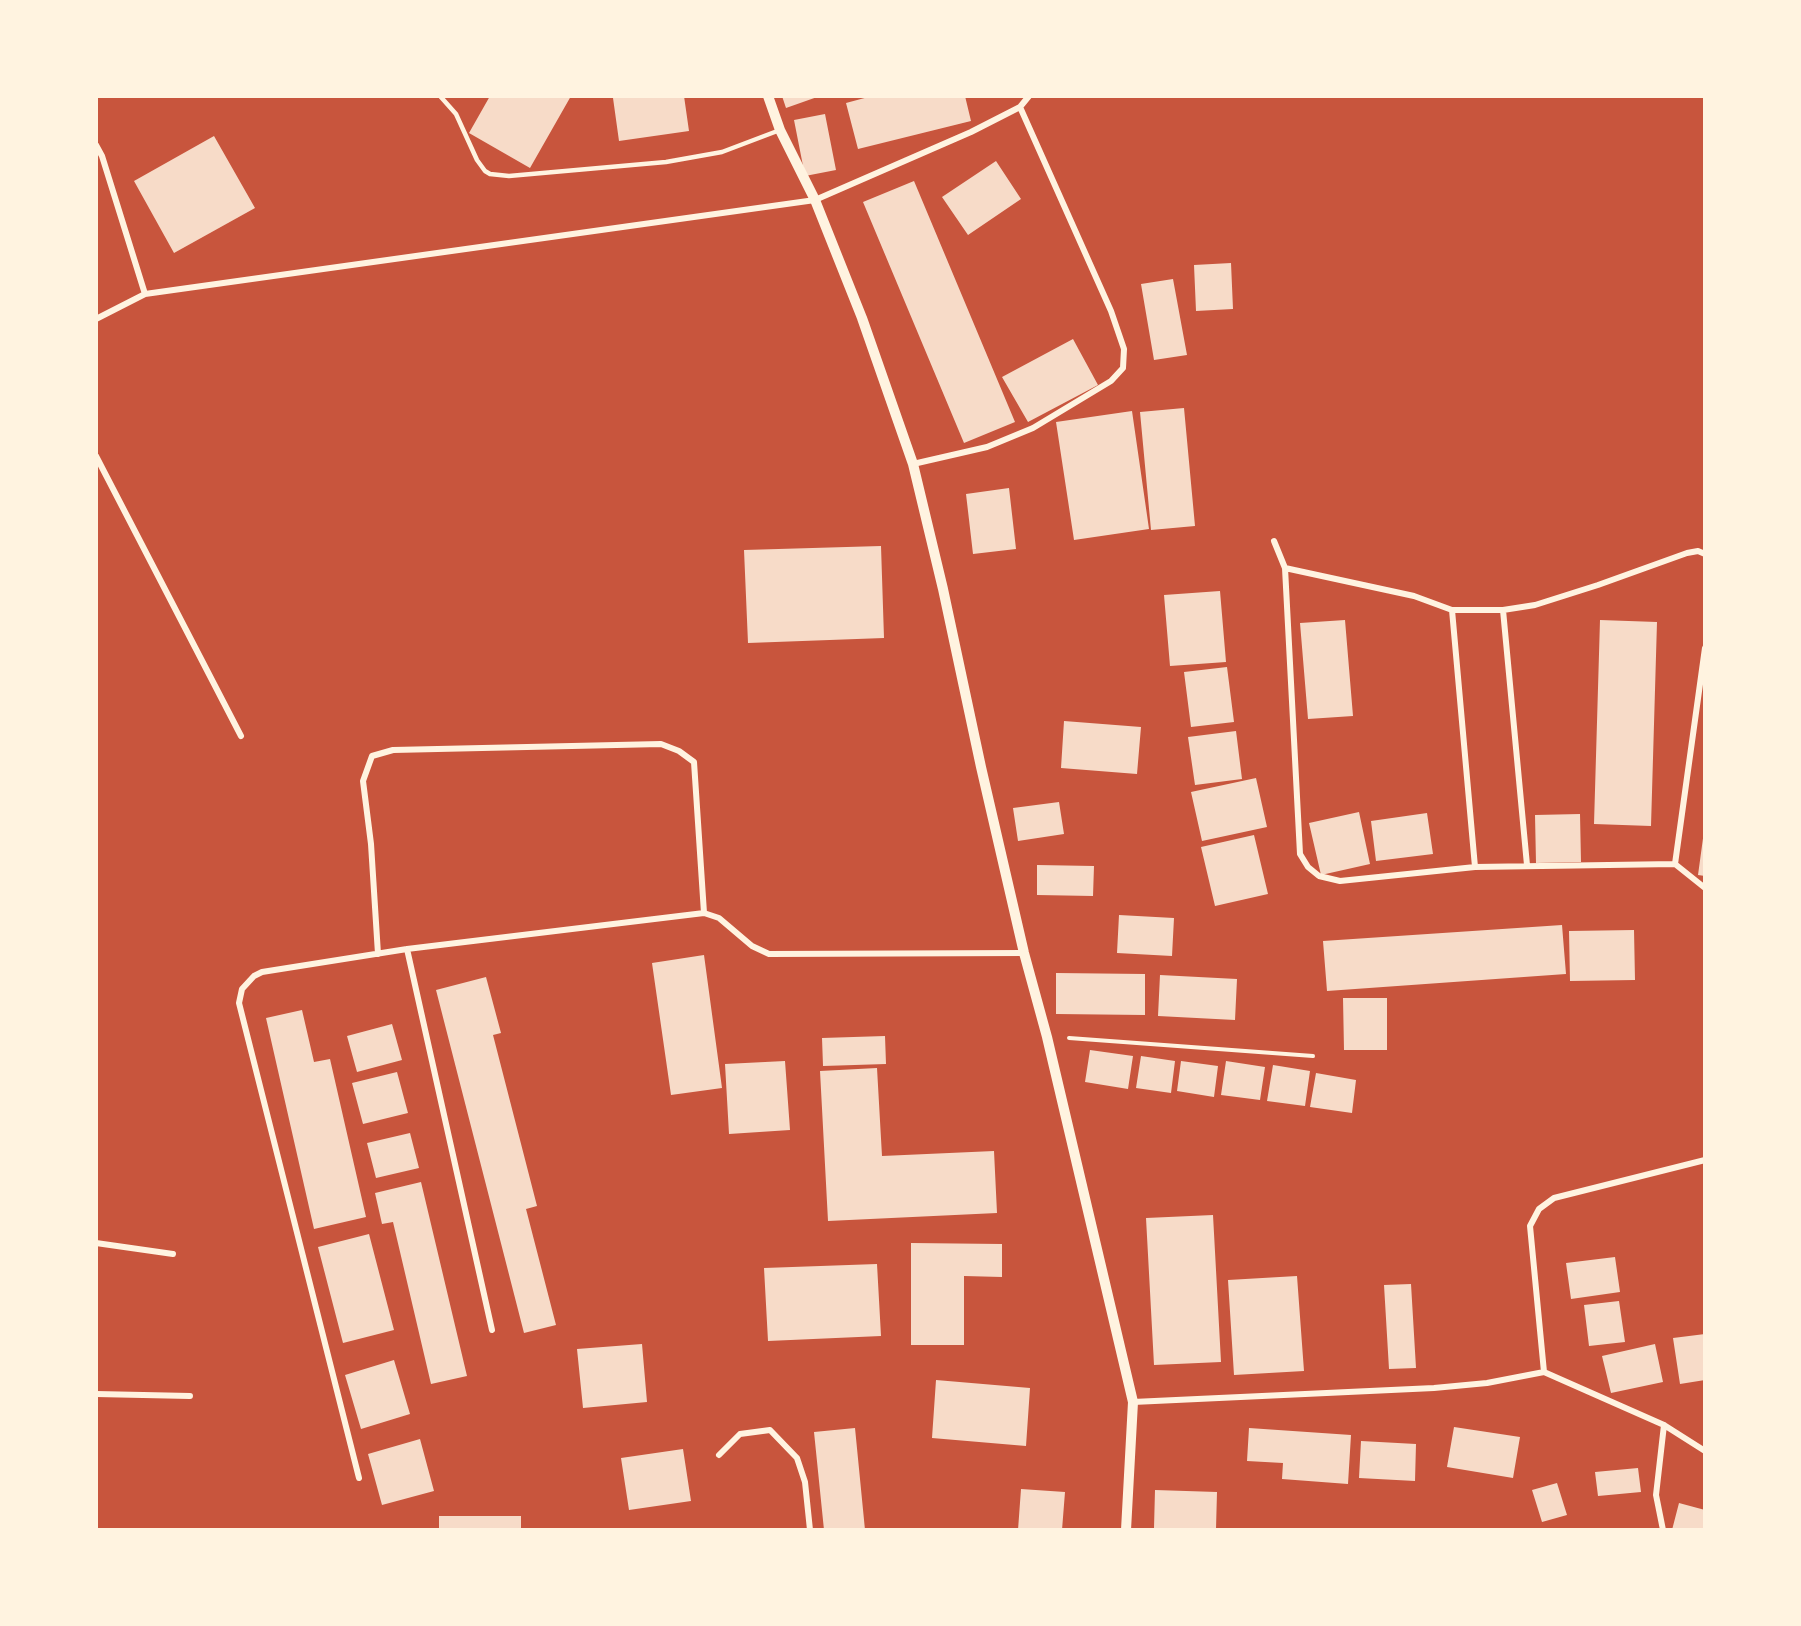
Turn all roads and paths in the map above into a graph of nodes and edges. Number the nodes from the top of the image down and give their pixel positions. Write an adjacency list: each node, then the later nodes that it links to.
1 (440, 96): 5 (lane)
2 (768, 96): 5 (street)
3 (1029, 96): 4 (street)
4 (1020, 107): 7 (street); 11 (street)
5 (780, 130): 7 (street)
6 (96, 145): 8 (street)
7 (815, 200): 8 (street); 11 (street)
8 (145, 294): 9 (street)
9 (96, 319)
10 (96, 456): 18 (street)
11 (913, 464): 25 (street)
12 (1274, 541): 14 (street)
13 (1705, 554): 16 (street)
14 (1285, 568): 15 (street); 21 (street)
15 (1452, 610): 16 (street); 21 (street)
16 (1503, 610): 20 (street)
17 (1705, 648): 19 (street)
18 (241, 736)
19 (1675, 864): 20 (street); 22 (street)
20 (1527, 866): 21 (street)
21 (1475, 867)
22 (1705, 888)
23 (704, 913): 24 (street); 25 (street); 26 (street)
24 (407, 949): 26 (street); 32 (street)
25 (1024, 953): 27 (street)
26 (378, 954): 40 (street)
27 (1047, 1037): 28 (path); 36 (street)
28 (1313, 1056)
29 (1705, 1160): 33 (street)
30 (96, 1243): 31 (street)
31 (173, 1254)
32 (492, 1330)
33 (1544, 1372): 36 (street); 37 (street)
34 (96, 1394): 35 (street)
35 (190, 1396)
36 (1133, 1402): 42 (street)
37 (1664, 1425): 38 (street); 43 (street)
38 (1705, 1451)
39 (719, 1455): 41 (street)
40 (358, 1478)
41 (810, 1530)
42 (1126, 1530)
43 (1663, 1530)

